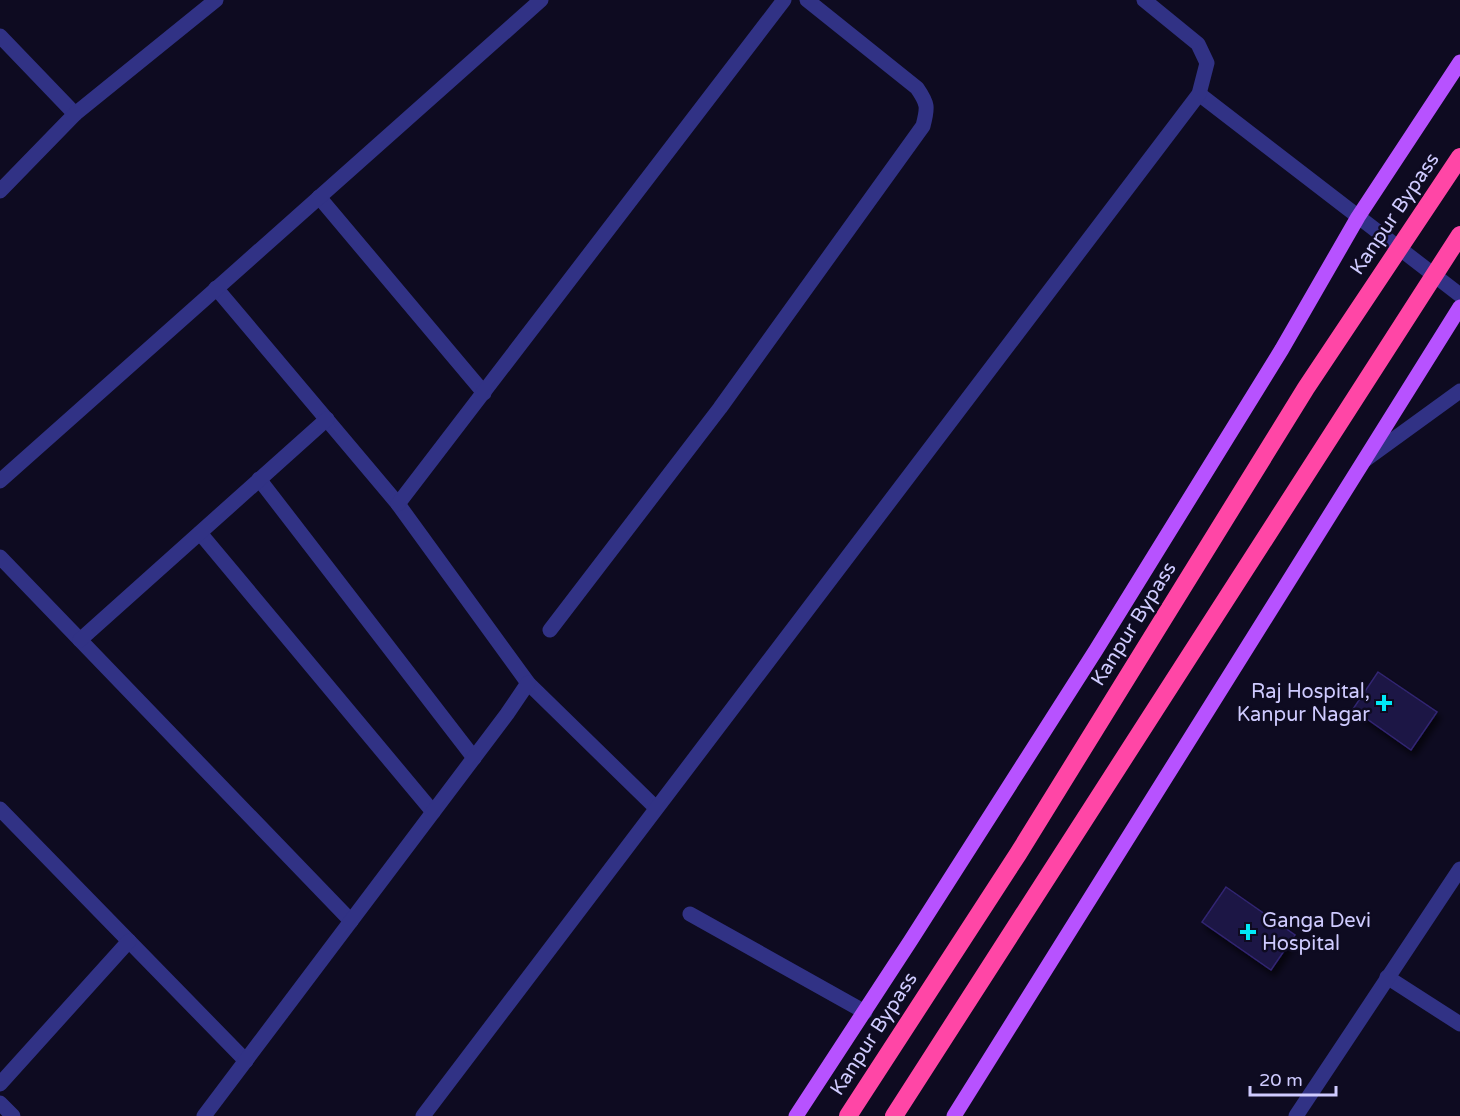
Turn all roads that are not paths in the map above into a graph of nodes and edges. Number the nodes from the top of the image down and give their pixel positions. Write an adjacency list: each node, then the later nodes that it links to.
1 (216, 0): 9 (street)
2 (541, 0): 12 (street)
3 (784, 0): 19 (street)
4 (807, 0): 27 (street)
5 (1144, 0): 8 (street)
6 (0, 36): 9 (street)
7 (1460, 62): 13 (main road)
8 (1199, 94): 13 (street); 31 (street)
9 (75, 114): 11 (street)
10 (1460, 157): 48 (highway, Kanpur Bypass, bridge)
11 (0, 191)
12 (319, 197): 15 (street); 19 (street)
13 (1358, 217): 16 (street); 39 (main road)
14 (1460, 235): 49 (highway, bridge)
15 (216, 288): 20 (street); 23 (street)
16 (1460, 296)
17 (1460, 307): 21 (main road)
18 (1460, 391): 21 (street)
19 (484, 393): 24 (street)
20 (327, 419): 22 (street); 24 (street)
21 (1363, 461): 50 (main road)
22 (259, 479): 25 (street); 30 (street)
23 (0, 481)
24 (398, 504): 29 (street)
25 (200, 533): 28 (street); 33 (street)
26 (0, 557): 28 (street)
27 (550, 630)
28 (81, 640): 36 (street)
29 (528, 683): 30 (street); 31 (street)
30 (474, 758): 33 (street)
31 (656, 808): 46 (street)
32 (0, 809): 37 (street)
33 (433, 812): 36 (street)
34 (1460, 869): 38 (street)
35 (690, 914): 39 (street)
36 (351, 921): 41 (street)
37 (129, 941): 41 (street); 42 (street)
38 (1387, 977): 40 (street); 51 (street)
39 (864, 1012): 47 (main road)
40 (1460, 1024)
41 (246, 1061): 45 (street)
42 (0, 1084)
43 (0, 1103): 44 (street)
44 (13, 1116)
45 (204, 1116)
46 (423, 1116)
47 (796, 1116)
48 (848, 1116)
49 (894, 1116)
50 (954, 1116)
51 (1296, 1116)

